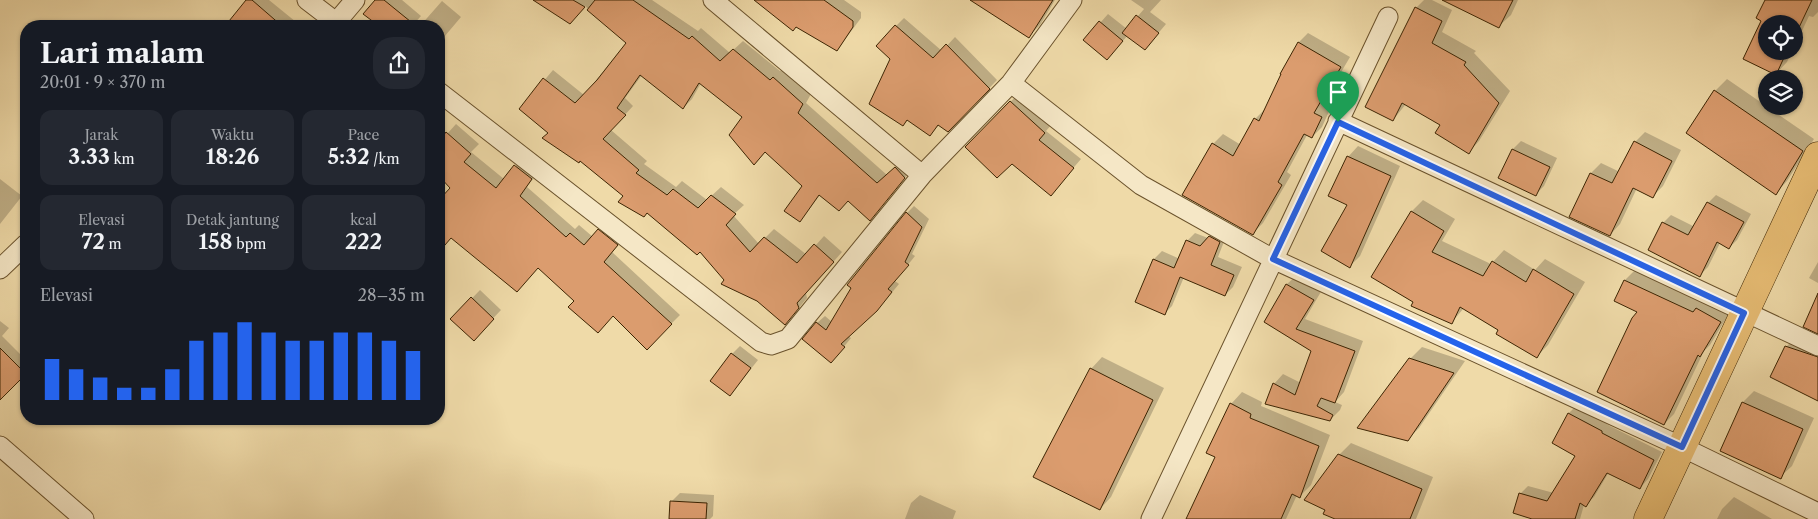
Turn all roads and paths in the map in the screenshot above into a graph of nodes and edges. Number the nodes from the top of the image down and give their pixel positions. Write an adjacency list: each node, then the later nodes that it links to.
1 (307, 0): 6 (street)
2 (355, 0): 7 (street)
3 (713, 0): 12 (street)
4 (1072, 0): 8 (street)
5 (1388, 16): 10 (street)
6 (331, 20)
7 (341, 20)
8 (1011, 82): 12 (street); 14 (street)
9 (445, 101): 12 (street)
10 (1338, 122): 14 (street); 16 (street)
11 (1814, 165): 16 (main road)
12 (922, 175)
13 (20, 250): 15 (street)
14 (1273, 259): 19 (street); 22 (street)
15 (0, 269)
16 (1744, 313): 17 (street); 19 (main road)
17 (1818, 346)
18 (0, 446): 21 (street)
19 (1682, 447): 20 (street); 23 (main road)
20 (1818, 513)
21 (84, 519)
22 (1151, 519)
23 (1648, 519)

